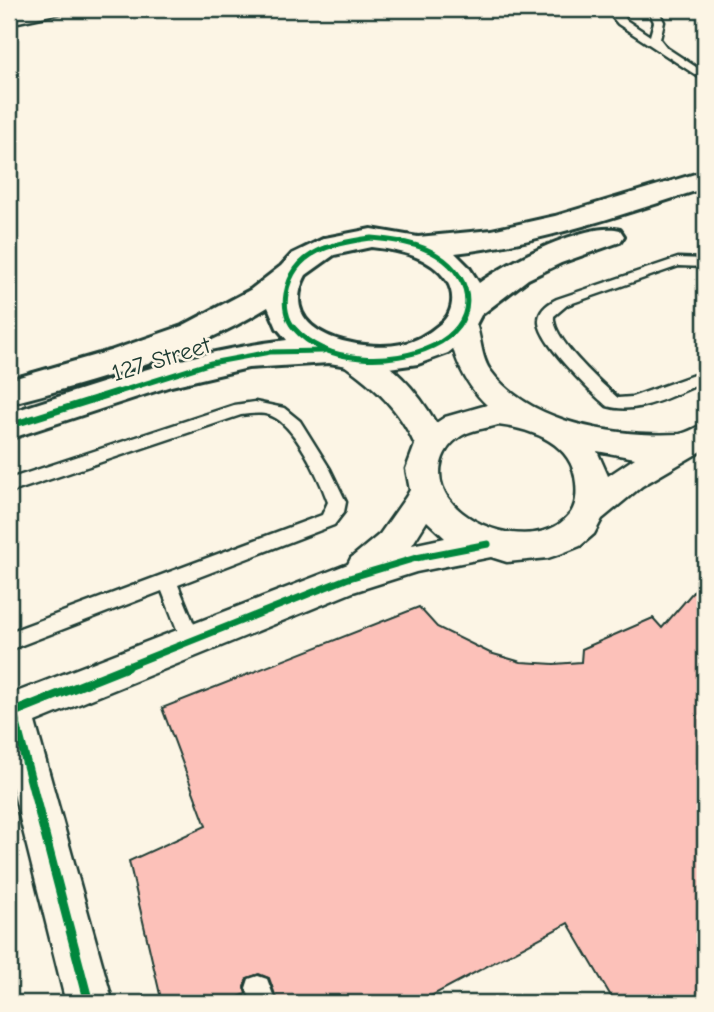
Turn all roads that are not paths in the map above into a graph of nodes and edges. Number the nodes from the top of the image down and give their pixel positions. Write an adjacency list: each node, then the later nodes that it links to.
1 (53, 9): 4 (street)
2 (617, 9): 5 (lane)
3 (653, 9): 5 (lane)
4 (9, 18)
5 (662, 47): 6 (lane)
6 (705, 78)
7 (705, 179): 9 (street)
8 (705, 205): 12 (street)
9 (419, 246): 11 (street); 12 (street)
10 (705, 263): 14 (lane)
11 (291, 274): 13 (street); 15 (street, 127 Street)
12 (465, 316): 13 (street); 16 (street)
13 (341, 355): 17 (street, 127 Street); 20 (street)
14 (705, 376)
15 (9, 392)
16 (520, 416): 18 (street); 20 (street)
17 (9, 426)
18 (559, 431): 19 (street); 23 (street)
19 (698, 439): 23 (street)
20 (431, 445): 22 (street)
21 (9, 486): 26 (lane)
22 (425, 493): 24 (street); 25 (street)
23 (590, 510): 24 (street)
24 (488, 544): 25 (street)
25 (346, 579): 28 (street)
26 (167, 581): 27 (lane); 28 (lane)
27 (9, 641)
28 (191, 641): 29 (street)
29 (11, 713): 30 (street)
30 (89, 1003)

